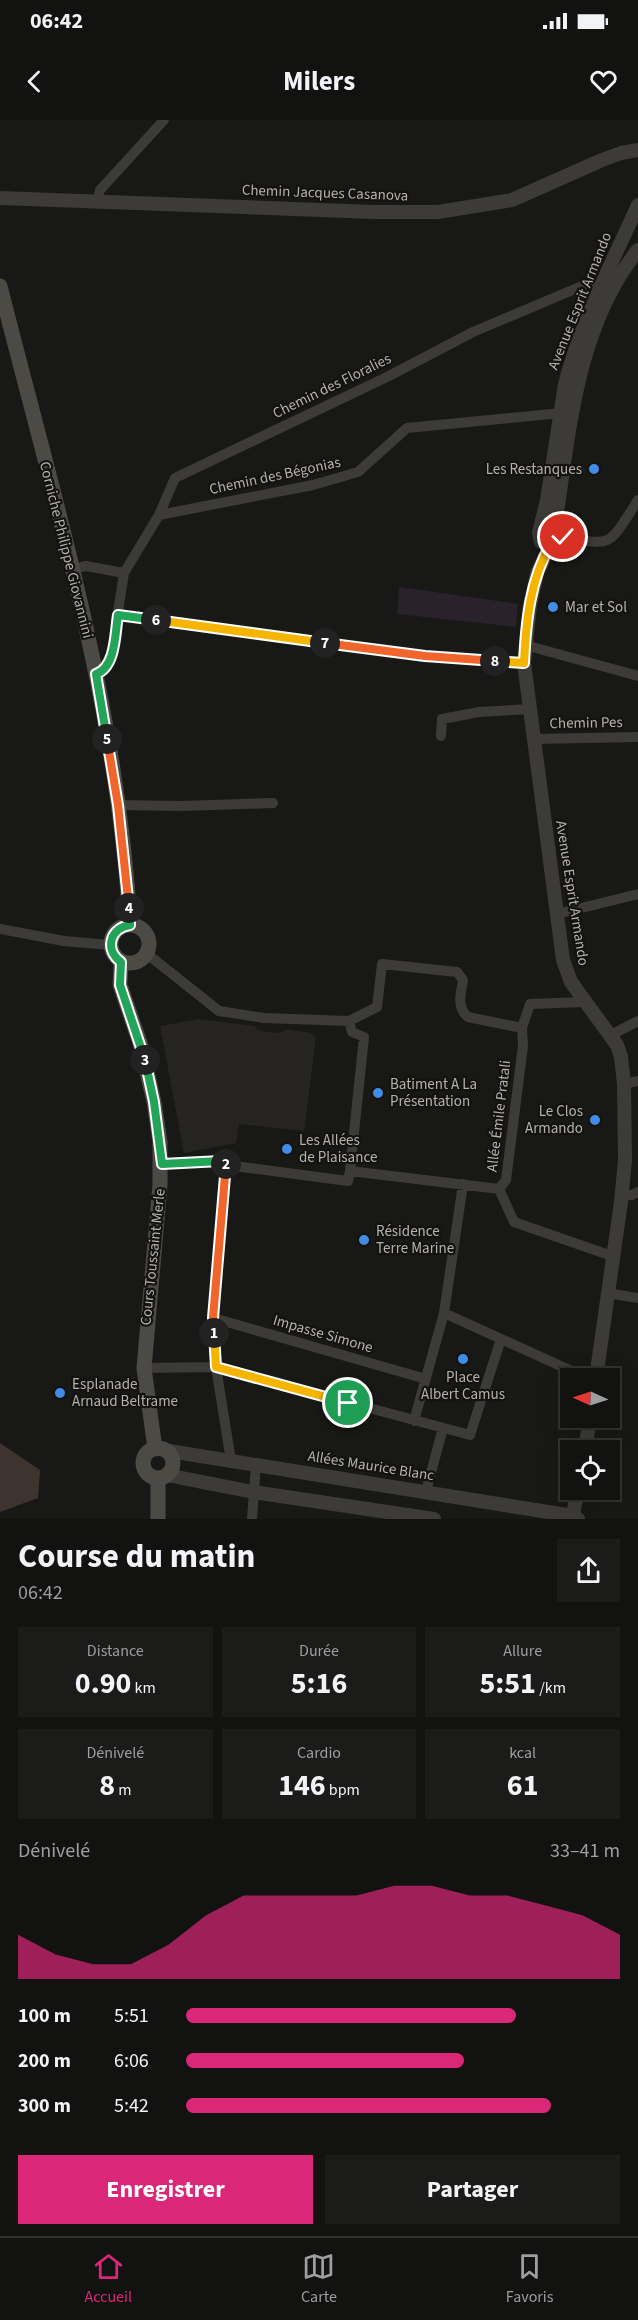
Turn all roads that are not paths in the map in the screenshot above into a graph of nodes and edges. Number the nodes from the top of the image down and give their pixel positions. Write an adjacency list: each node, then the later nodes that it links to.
1 (164, 120): 4 (street)
2 (638, 150): 4 (street, Chemin Jacques Casanova)
3 (0, 198): 4 (street, Chemin Jacques Casanova)
4 (96, 203)
5 (638, 205): 8 (street, Avenue Esprit Armando)
6 (638, 250): 12 (street, Avenue Esprit Armando)
7 (0, 286): 13 (main road, Corniche Philippe Giovannini)
8 (602, 286): 9 (street, Avenue Esprit Armando); 11 (street, Chemin des Floralies)
9 (561, 413): 11 (street, Chemin des Bégonias); 12 (street, Avenue Esprit Armando)
10 (638, 500): 12 (street)
11 (159, 515): 14 (street, Chemin des Floralies)
12 (554, 540): 16 (street, Avenue Esprit Armando)
13 (72, 569): 14 (street); 18 (main road, Corniche Philippe Giovannini)
14 (124, 573): 15 (street)
15 (118, 615): 17 (street); 18 (street)
16 (525, 645): 17 (street, Avenue Esprit Armando); 19 (street)
17 (524, 663): 20 (street, Avenue Esprit Armando)
18 (96, 674): 25 (main road, Corniche Philippe Giovannini)
19 (638, 676)
20 (530, 710): 21 (street); 23 (street, Avenue Esprit Armando)
21 (441, 736)
22 (638, 737): 23 (street, Chemin Pes)
23 (534, 739): 27 (street, Avenue Esprit Armando)
24 (273, 803): 25 (street)
25 (118, 805): 28 (main road, Corniche Philippe Giovannini)
26 (638, 894): 27 (street)
27 (557, 914): 33 (street, Avenue Esprit Armando)
28 (130, 925): 30 (main road); 31 (main road)
29 (0, 929): 30 (street)
30 (110, 945): 32 (main road)
31 (146, 953): 32 (main road); 34 (street)
32 (121, 962): 39 (main road, Cours Toussaint Merle)
33 (585, 1002): 36 (street); 37 (street, Avenue Esprit Armando)
34 (350, 1021): 36 (street); 41 (street)
35 (638, 1021): 37 (street)
36 (522, 1028): 43 (street, Allée Émile Pratali)
37 (611, 1035): 38 (street, Avenue Esprit Armando)
38 (631, 1082): 45 (street, Avenue Esprit Armando)
39 (162, 1164): 40 (street); 53 (main road, Cours Toussaint Merle)
40 (227, 1165): 41 (street); 50 (street)
41 (350, 1171): 42 (street, Allée Émile Pratali)
42 (463, 1184): 43 (street, Allée Émile Pratali); 49 (street)
43 (499, 1189): 46 (street)
44 (638, 1192): 45 (street)
45 (622, 1195): 46 (street, Avenue Esprit Armando)
46 (612, 1256): 47 (street, Avenue Esprit Armando)
47 (607, 1293): 48 (street); 55 (street, Avenue Esprit Armando)
48 (638, 1298)
49 (444, 1313): 51 (street); 56 (street)
50 (213, 1318): 52 (street); 56 (street, Impasse Simone)
51 (501, 1339): 54 (street); 58 (street)
52 (216, 1367): 53 (street); 57 (street); 60 (street)
53 (144, 1368): 59 (main road, Cours Toussaint Merle)
54 (565, 1368)
55 (597, 1368)
56 (426, 1379): 57 (street)
57 (414, 1421): 58 (street)
58 (443, 1428): 63 (street)
59 (159, 1449): 60 (street, Allées Maurice Blanc); 62 (main road); 62 (main road)
60 (231, 1461): 61 (street, Allées Maurice Blanc)
61 (256, 1464): 63 (street, Allées Maurice Blanc); 64 (street)
62 (162, 1477): 64 (street); 68 (main road)
63 (426, 1491): 66 (street); 67 (street, Allées Maurice Blanc)
64 (254, 1492): 66 (street); 69 (street)
65 (577, 1500): 67 (street)
66 (420, 1518): 70 (street)
67 (574, 1518)
68 (158, 1519)
69 (252, 1519)
70 (434, 1519)

